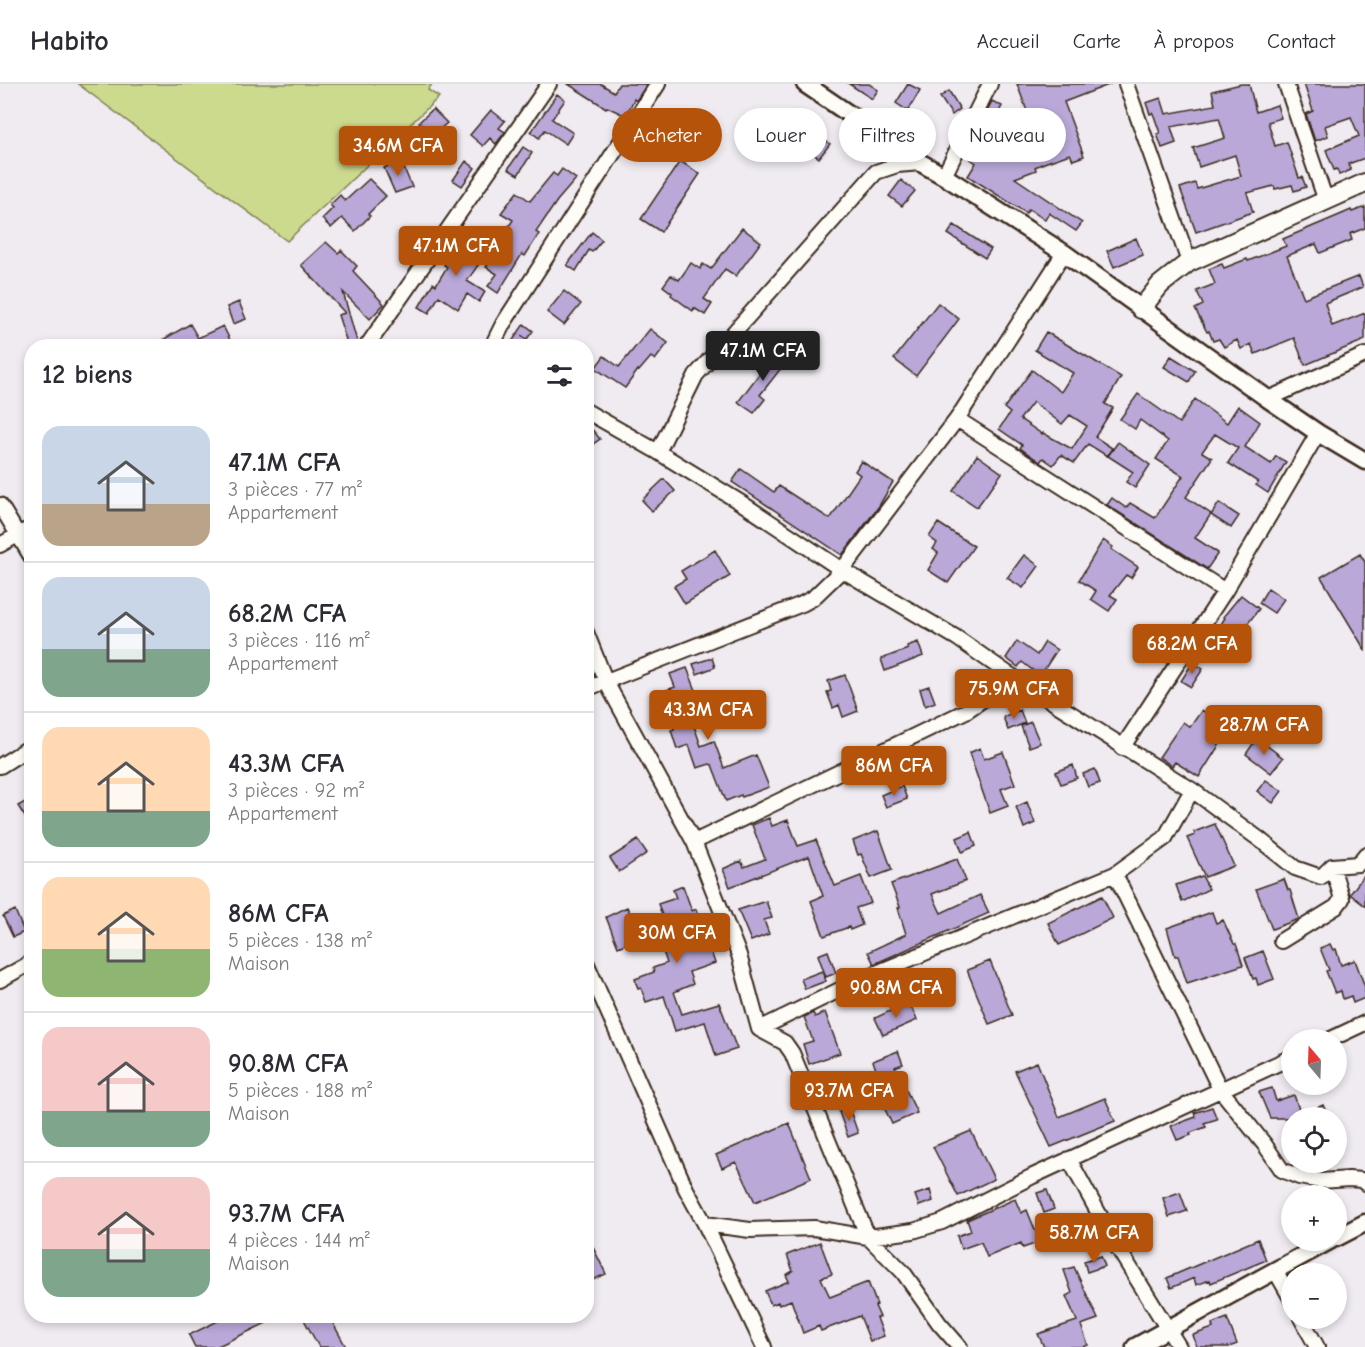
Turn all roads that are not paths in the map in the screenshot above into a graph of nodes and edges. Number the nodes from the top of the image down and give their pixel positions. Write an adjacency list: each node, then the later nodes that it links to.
1 (549, 84): 14 (street)
2 (658, 84): 15 (street)
3 (806, 84): 7 (street)
4 (990, 84): 8 (street)
5 (1126, 84): 12 (street)
6 (1286, 84): 10 (street)
7 (921, 163): 8 (street); 21 (street)
8 (944, 176): 11 (street)
9 (1365, 183): 10 (main road)
10 (1326, 201): 12 (main road)
11 (1064, 254): 13 (street); 19 (street)
12 (1189, 262): 13 (main road)
13 (1140, 309): 17 (street)
14 (372, 339)
15 (499, 339)
16 (1365, 356): 17 (street)
17 (1268, 399): 20 (street)
18 (594, 416): 21 (street)
19 (957, 419): 28 (street); 29 (street)
20 (1318, 433): 22 (street); 29 (street)
21 (658, 452): 28 (street)
22 (1365, 461)
23 (0, 505): 25 (street)
24 (24, 532): 25 (street)
25 (18, 535): 26 (street); 27 (street)
26 (0, 545)
27 (24, 545)
28 (842, 570): 31 (street); 32 (street)
29 (1225, 591): 34 (street)
30 (594, 652): 32 (street)
31 (1006, 673): 34 (street); 38 (street)
32 (606, 682): 33 (street); 38 (street)
33 (594, 686)
34 (1122, 748): 37 (street)
35 (24, 751): 36 (street)
36 (0, 766)
37 (1192, 790): 40 (street); 41 (street)
38 (694, 842): 47 (street)
39 (1365, 855): 40 (street)
40 (1332, 866): 42 (street)
41 (1115, 874): 47 (street); 50 (street)
42 (1281, 941)
43 (24, 966): 44 (street)
44 (0, 980)
45 (594, 980): 54 (street)
46 (1365, 1023): 48 (street)
47 (759, 1029): 56 (street)
48 (1347, 1032)
49 (1281, 1062): 50 (street)
50 (1220, 1089): 51 (street); 52 (street)
51 (1069, 1159): 56 (street); 60 (street)
52 (1365, 1183)
53 (1365, 1223): 55 (street)
54 (705, 1224): 56 (street); 62 (street)
55 (1347, 1232)
56 (868, 1237): 63 (street)
57 (1310, 1251): 58 (street)
58 (1275, 1270): 59 (street); 60 (street)
59 (1281, 1281)
60 (1168, 1329): 64 (street); 65 (street)
61 (1307, 1329): 66 (street)
62 (764, 1347)
63 (960, 1347)
64 (1135, 1347)
65 (1179, 1347)
66 (1317, 1347)

